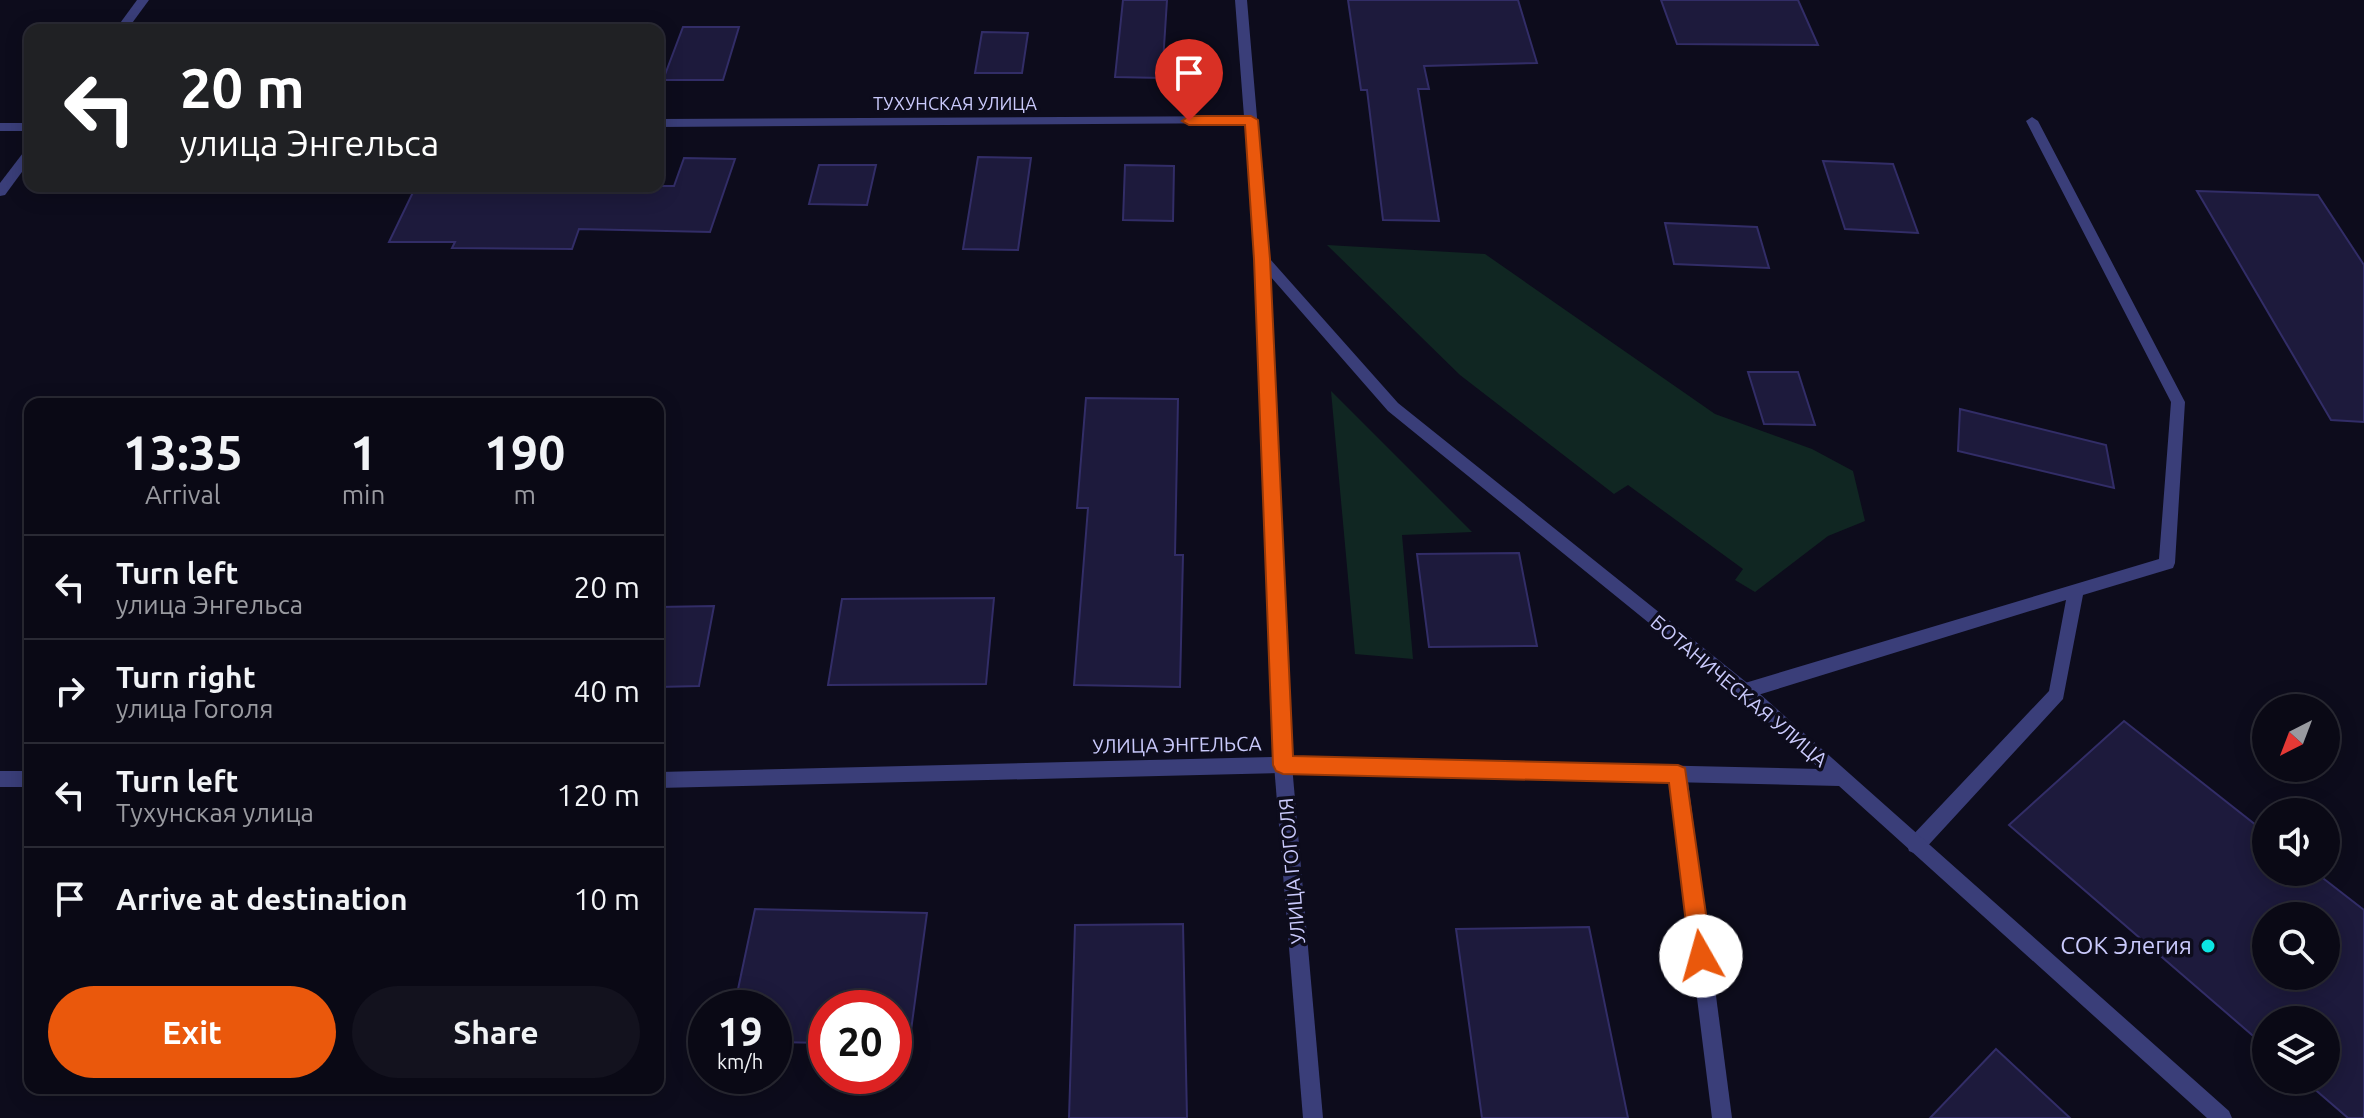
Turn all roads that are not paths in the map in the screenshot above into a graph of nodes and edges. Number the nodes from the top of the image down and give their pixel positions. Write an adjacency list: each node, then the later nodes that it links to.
1 (143, 0): 3 (street)
2 (1241, 0): 4 (street, УЛИЦА ГОГОЛЯ)
3 (125, 24)
4 (1251, 120): 6 (street, ТУХУНСКАЯ УЛИЦА); 11 (street, УЛИЦА ГОГОЛЯ)
5 (2032, 121): 12 (street)
6 (664, 123)
7 (0, 127): 8 (street)
8 (24, 127)
9 (24, 160): 10 (street)
10 (0, 192)
11 (1262, 259): 13 (street, БОТАНИЧЕСКАЯ УЛИЦА); 14 (street, УЛИЦА ГОГОЛЯ)
12 (2076, 590): 13 (street); 20 (street)
13 (1745, 691): 16 (street, БОТАНИЧЕСКАЯ УЛИЦА)
14 (1283, 765): 15 (street, УЛИЦА ЭНГЕЛЬСА); 19 (street, УЛИЦА ЭНГЕЛЬСА); 21 (street, УЛИЦА ГОГОЛЯ)
15 (1678, 774): 16 (street, УЛИЦА ЭНГЕЛЬСА); 22 (street)
16 (1841, 778): 20 (street, БОТАНИЧЕСКАЯ УЛИЦА)
17 (0, 779): 18 (street)
18 (24, 779)
19 (664, 780)
20 (1916, 845): 23 (street, БОТАНИЧЕСКАЯ УЛИЦА)
21 (1313, 1118)
22 (1722, 1118)
23 (2222, 1118)

